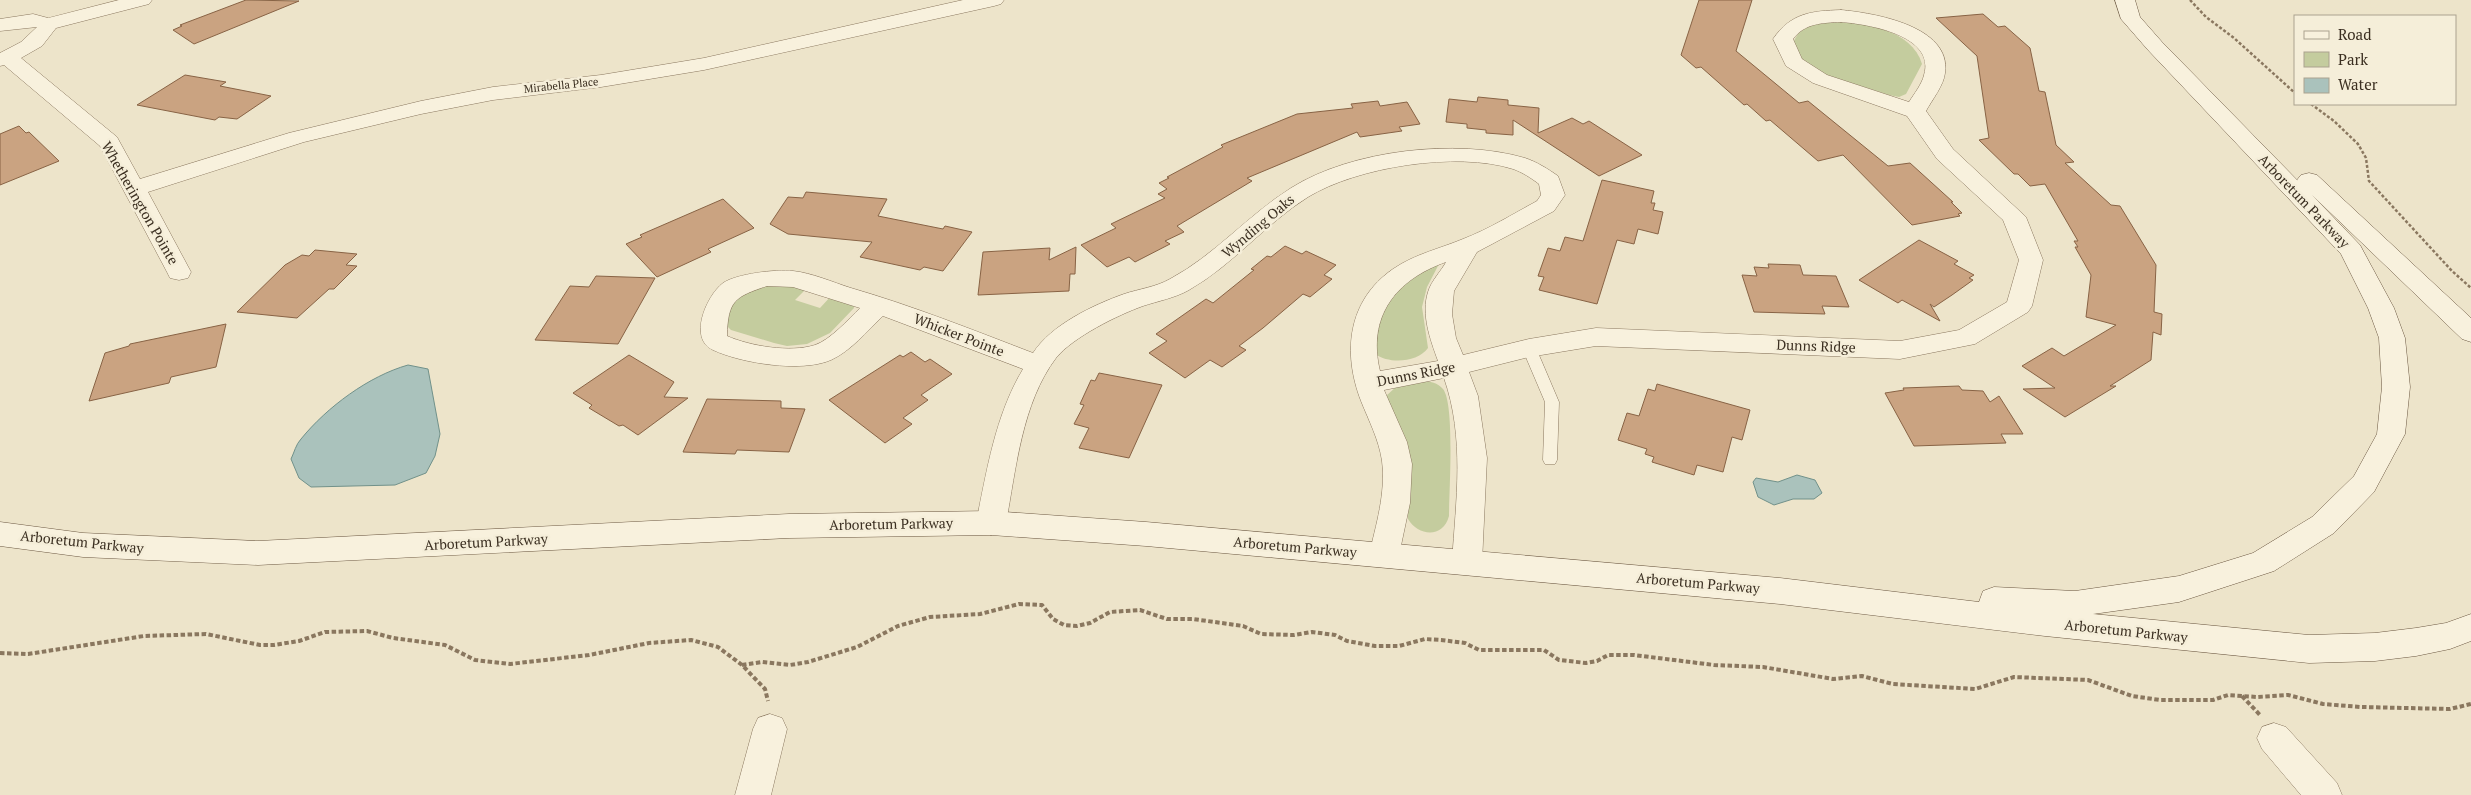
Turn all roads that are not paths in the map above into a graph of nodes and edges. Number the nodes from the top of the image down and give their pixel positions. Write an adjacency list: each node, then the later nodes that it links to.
1 (37, 0): 5 (street)
2 (142, 0): 6 (street)
3 (994, 0): 11 (street, Mirabella Place)
4 (2125, 0): 8 (street, Arboretum Parkway)
5 (21, 21): 6 (street); 7 (street)
6 (48, 24): 9 (street)
7 (0, 25)
8 (2155, 46): 15 (street, Arboretum Parkway); 25 (street, Arboretum Parkway)
9 (4, 59): 11 (street, Whetherington Pointe)
10 (1915, 111): 10 (street); 16 (street, Dunns Ridge)
11 (134, 189): 13 (street, Whetherington Pointe)
12 (1468, 246): 17 (street, Wynding Oaks); 18 (street); 19 (street, Wynding Oaks)
13 (179, 272)
14 (879, 305): 14 (street, Whicker Pointe); 17 (street, Whicker Pointe)
15 (2471, 333)
16 (1529, 348): 18 (street, Dunns Ridge); 20 (lane)
17 (1039, 364): 21 (street, Wynding Oaks)
18 (1453, 367): 19 (street, Dunns Ridge); 24 (street)
19 (1369, 383): 23 (street, Wynding Oaks)
20 (1550, 460)
21 (991, 523): 22 (street, Arboretum Parkway); 23 (street, Arboretum Parkway)
22 (0, 534)
23 (1384, 555): 24 (street, Arboretum Parkway)
24 (1466, 562): 25 (street, Arboretum Parkway)
25 (1780, 591): 26 (street, Arboretum Parkway)
26 (2471, 627)
27 (770, 729): 29 (street)
28 (2274, 738): 30 (street)
29 (753, 795)
30 (2324, 795)

